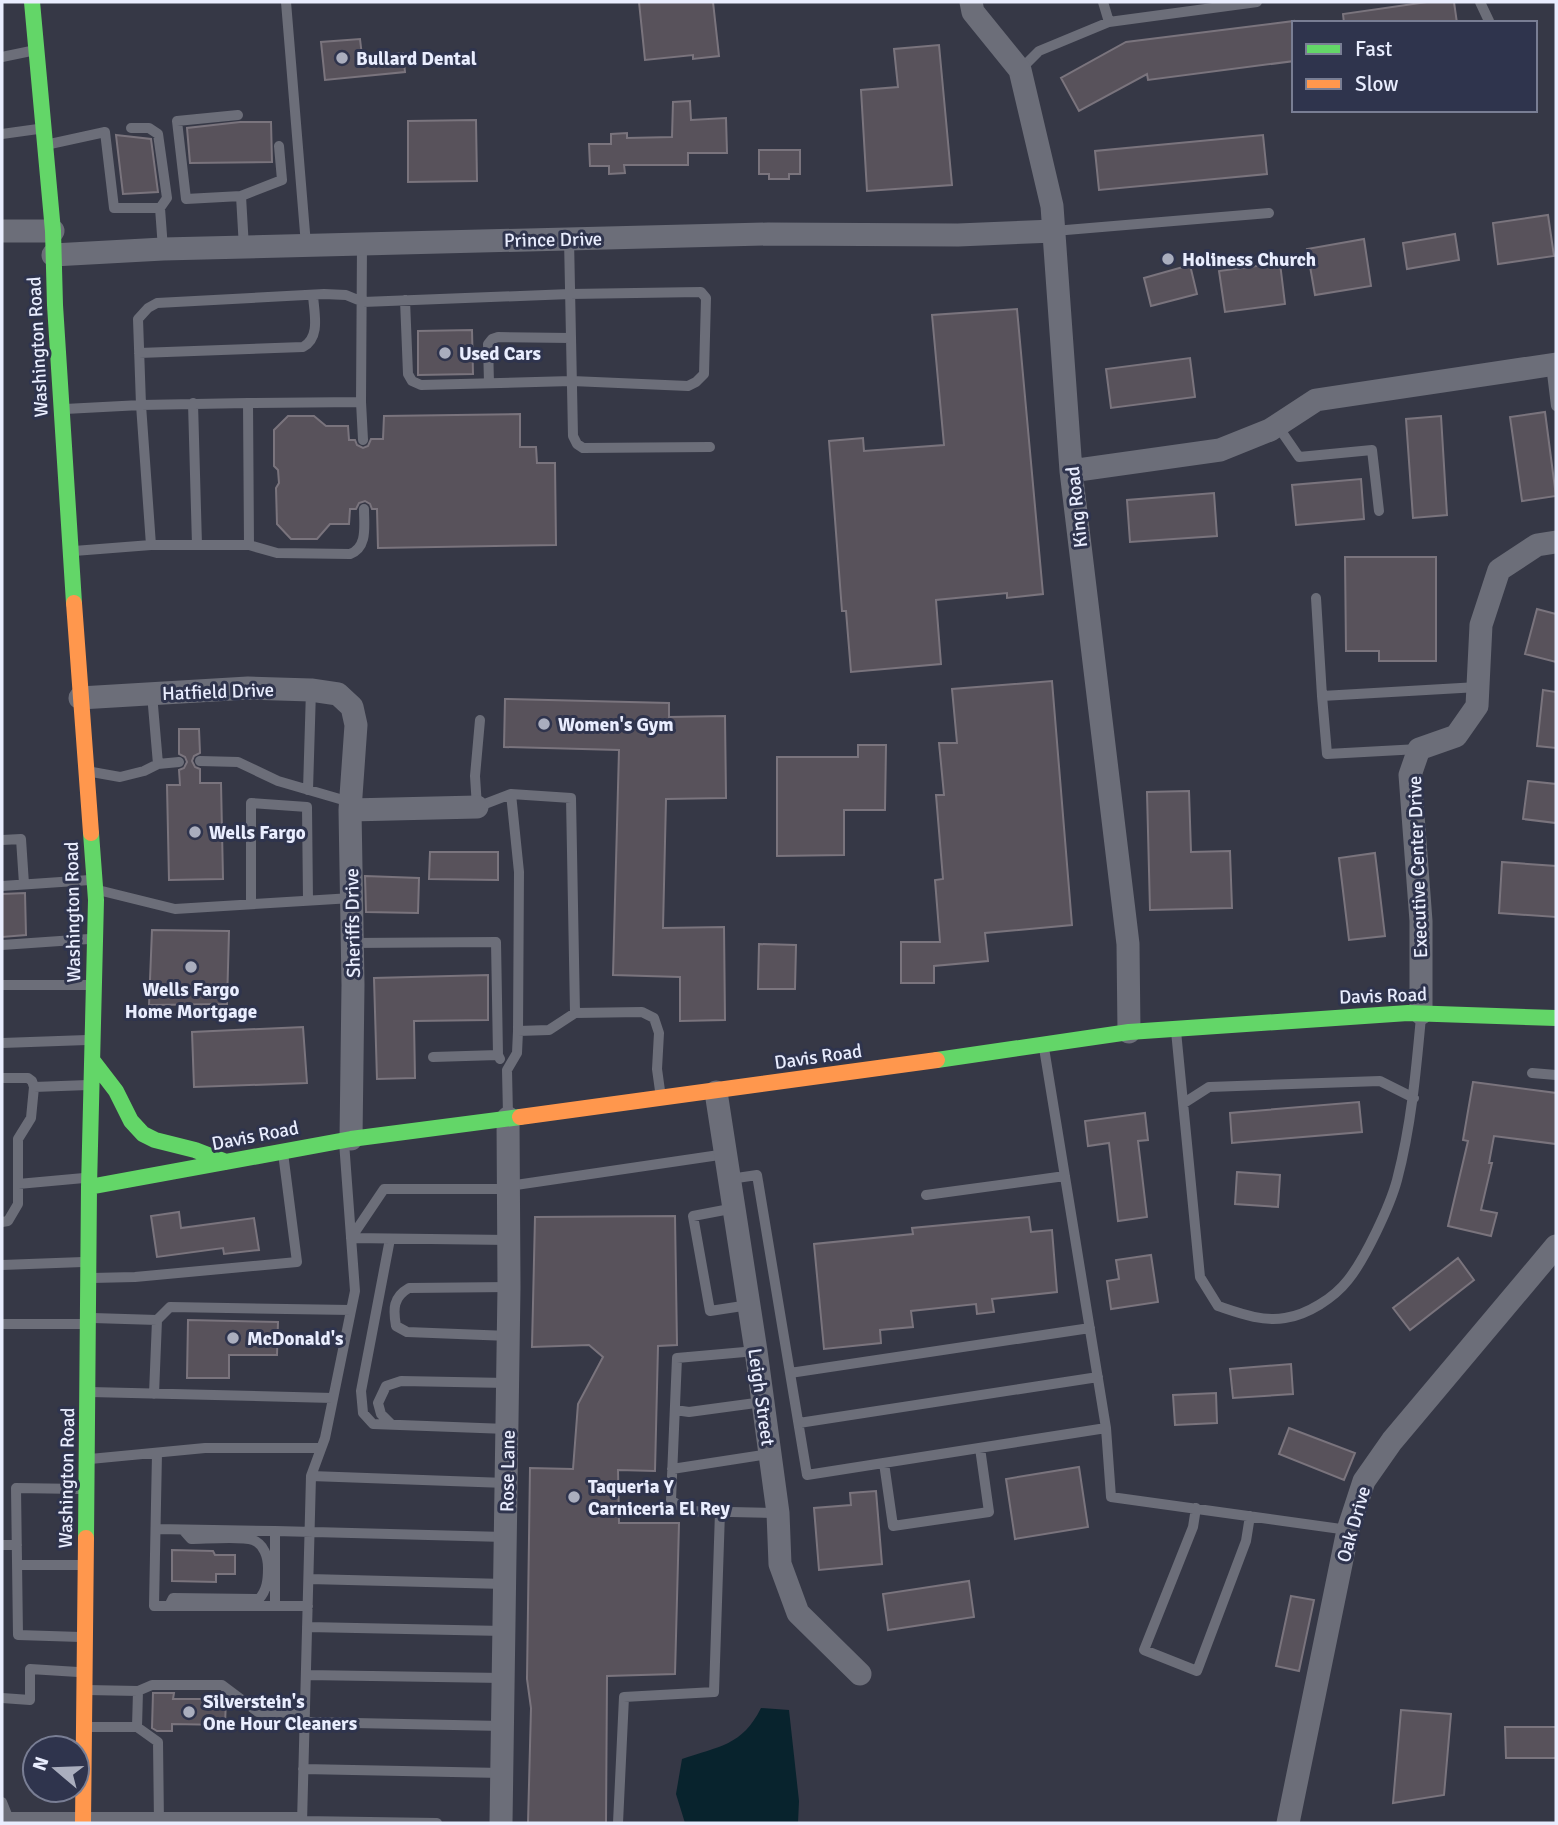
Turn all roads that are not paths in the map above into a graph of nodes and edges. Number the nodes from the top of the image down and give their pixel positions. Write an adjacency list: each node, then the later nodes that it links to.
1 (32, 2): 9 (main road, Washington Road)
2 (286, 2): 27 (lane)
3 (971, 2): 11 (street, King Road)
4 (1103, 2): 8 (lane)
5 (1257, 2): 8 (lane)
6 (1480, 2): 7 (lane)
7 (1489, 21)
8 (1109, 22): 11 (lane)
9 (37, 49): 10 (lane); 17 (main road, Washington Road)
10 (2, 57)
11 (1020, 71): 22 (street, King Road)
12 (238, 115): 19 (lane)
13 (131, 128): 20 (lane)
14 (118, 129): 15 (lane)
15 (105, 132): 17 (lane); 20 (lane)
16 (2, 134): 17 (lane)
17 (45, 137): 24 (main road, Washington Road)
18 (279, 146): 19 (lane)
19 (241, 196): 28 (lane)
20 (160, 208): 29 (lane)
21 (1269, 213): 22 (lane)
22 (1054, 230): 25 (street, Prince Drive); 49 (street, King Road)
23 (2, 231): 24 (street)
24 (54, 231): 30 (main road, Washington Road)
25 (569, 239): 26 (street, Prince Drive); 31 (lane)
26 (362, 244): 27 (street, Prince Drive); 34 (lane)
27 (306, 245): 28 (street, Prince Drive)
28 (244, 248): 29 (street, Prince Drive)
29 (163, 249): 30 (street, Prince Drive)
30 (53, 255): 45 (main road, Washington Road)
31 (570, 294): 33 (lane); 35 (lane); 38 (lane)
32 (313, 295): 34 (lane); 36 (lane); 36 (lane)
33 (405, 300): 34 (lane); 39 (lane)
34 (363, 302): 40 (lane)
35 (571, 338): 38 (lane); 39 (lane)
36 (139, 353): 43 (lane)
37 (1554, 364): 44 (lane); 46 (street)
38 (572, 381): 39 (lane); 48 (lane)
39 (489, 383)
40 (361, 402): 42 (lane); 47 (lane)
41 (194, 403): 42 (lane); 43 (lane); 54 (lane)
42 (248, 403): 55 (lane)
43 (141, 405): 45 (lane); 53 (lane)
44 (1556, 406)
45 (62, 409): 56 (main road, Washington Road)
46 (1277, 425): 49 (street); 51 (lane)
47 (363, 440)
48 (710, 447)
49 (1071, 471): 91 (street, King Road)
50 (364, 509): 55 (lane)
51 (1379, 510)
52 (1556, 542): 58 (street, Executive Center Drive)
53 (151, 545): 54 (lane); 56 (lane)
54 (197, 545): 55 (lane)
55 (249, 545)
56 (71, 551): 62 (main road, Washington Road)
57 (1316, 597): 61 (lane)
58 (1478, 687): 61 (lane); 65 (street, Executive Center Drive)
59 (311, 690): 60 (street, Hatfield Drive); 63 (street, Hatfield Drive); 70 (lane)
60 (152, 694): 62 (street, Hatfield Drive); 68 (lane)
61 (1322, 696): 65 (lane)
62 (80, 698): 69 (main road, Washington Road)
63 (352, 707): 72 (street, Sheriffs Drive)
64 (480, 720): 73 (lane)
65 (1419, 749): 87 (street, Executive Center Drive)
66 (200, 761): 70 (lane)
67 (179, 762): 68 (lane)
68 (158, 764): 69 (lane)
69 (86, 771): 76 (main road, Washington Road)
70 (308, 790): 72 (lane)
71 (511, 794): 73 (lane); 86 (lane); 90 (lane)
72 (351, 806): 73 (street); 78 (street, Sheriffs Drive)
73 (477, 807)
74 (2, 840): 75 (lane)
75 (24, 884): 76 (lane); 77 (lane)
76 (95, 885): 80 (lane); 81 (main road, Washington Road)
77 (2, 886)
78 (352, 898): 79 (lane); 82 (street, Sheriffs Drive)
79 (308, 901): 80 (lane); 80 (lane)
80 (251, 904)
81 (96, 939): 83 (lane); 85 (main road, Washington Road)
82 (352, 943): 95 (lane); 109 (street, Sheriffs Drive)
83 (2, 945)
84 (2, 985): 85 (lane)
85 (94, 985): 92 (main road, Washington Road)
86 (575, 1013): 90 (lane); 106 (lane)
87 (1421, 1013): 88 (main road, Davis Road); 89 (main road, Davis Road); 105 (lane)
88 (1556, 1018)
89 (1176, 1028): 91 (main road, Davis Road); 107 (lane)
90 (519, 1031): 98 (lane)
91 (1129, 1031): 94 (main road, Davis Road)
92 (93, 1040): 93 (lane); 97 (main road, Washington Road)
93 (2, 1044)
94 (1044, 1044): 104 (main road, Davis Road); 113 (lane)
95 (498, 1055): 96 (lane); 98 (lane)
96 (433, 1057)
97 (93, 1061): 102 (main road, Washington Road); 112 (main road)
98 (507, 1070): 108 (lane)
99 (1532, 1073): 100 (lane)
100 (1556, 1075)
101 (2, 1078): 103 (lane)
102 (92, 1085): 103 (lane); 115 (main road, Washington Road)
103 (34, 1087): 116 (lane)
104 (716, 1092): 106 (main road, Davis Road); 111 (street, Leigh Street)
105 (1414, 1098): 107 (lane); 107 (lane)
106 (661, 1099): 108 (main road, Davis Road)
107 (1184, 1103)
108 (508, 1118): 109 (main road, Davis Road); 117 (street, Rose Lane)
109 (348, 1140): 110 (main road, Davis Road); 121 (lane)
110 (283, 1152): 112 (main road, Davis Road); 126 (lane)
111 (726, 1154): 114 (street, Leigh Street); 117 (lane)
112 (226, 1162): 115 (main road, Davis Road)
113 (1065, 1176): 118 (lane); 133 (lane)
114 (730, 1179): 119 (street, Leigh Street); 136 (lane)
115 (90, 1182): 116 (lane); 126 (main road, Washington Road)
116 (18, 1184): 120 (lane)
117 (508, 1187): 121 (lane); 123 (street, Rose Lane)
118 (926, 1195)
119 (735, 1208): 128 (street, Leigh Street); 128 (lane)
120 (2, 1223)
121 (351, 1238): 122 (lane); 129 (lane)
122 (390, 1239): 123 (lane); 145 (lane)
123 (509, 1240): 127 (street, Rose Lane)
124 (1556, 1246): 164 (street, Oak Drive)
125 (2, 1265): 126 (lane)
126 (89, 1270): 131 (main road, Washington Road)
127 (509, 1287): 134 (street, Rose Lane); 134 (lane)
128 (749, 1304): 135 (street, Leigh Street)
129 (351, 1310): 130 (lane); 141 (lane)
130 (157, 1320): 131 (lane); 140 (lane)
131 (88, 1321): 132 (lane); 139 (main road, Washington Road)
132 (2, 1324)
133 (1090, 1328): 136 (lane); 137 (lane)
134 (509, 1336): 138 (street, Rose Lane)
135 (756, 1351): 142 (street, Leigh Street); 143 (lane)
136 (790, 1373): 144 (lane)
137 (1098, 1377): 144 (lane); 146 (lane)
138 (508, 1383): 145 (lane); 147 (street, Rose Lane)
139 (88, 1392): 140 (lane); 152 (main road, Washington Road)
140 (154, 1394): 141 (lane)
141 (333, 1398): 148 (lane)
142 (763, 1402): 143 (lane); 151 (street, Leigh Street)
143 (675, 1410): 154 (lane)
144 (799, 1423): 153 (lane)
145 (392, 1425): 147 (lane)
146 (1106, 1428): 149 (lane); 158 (lane)
147 (507, 1429): 156 (street, Rose Lane)
148 (321, 1448): 150 (lane); 155 (lane)
149 (981, 1448): 153 (lane); 153 (lane)
150 (157, 1453): 152 (lane); 162 (lane)
151 (769, 1454): 154 (lane); 160 (street, Leigh Street)
152 (87, 1459): 157 (main road, Washington Road)
153 (884, 1463)
154 (673, 1469): 159 (lane)
155 (311, 1476): 156 (lane); 166 (lane)
156 (506, 1483): 167 (street, Rose Lane)
157 (87, 1489): 169 (lane); 170 (main road, Washington Road)
158 (1196, 1508): 161 (lane); 161 (lane)
159 (720, 1512): 160 (lane); 201 (lane)
160 (778, 1513): 181 (street, Leigh Street)
161 (1250, 1516): 164 (lane)
162 (156, 1530): 163 (lane); 174 (lane)
163 (183, 1530): 165 (lane); 174 (lane)
164 (1348, 1530): 202 (street, Oak Drive)
165 (275, 1531): 166 (lane); 175 (lane)
166 (310, 1532): 167 (lane); 172 (lane)
167 (505, 1537): 173 (street, Rose Lane)
168 (2, 1545): 169 (lane)
169 (17, 1545): 171 (lane)
170 (86, 1564): 171 (lane); 179 (main road, Washington Road)
171 (18, 1565): 179 (lane)
172 (309, 1579): 173 (lane); 176 (lane)
173 (505, 1584): 178 (street, Rose Lane)
174 (169, 1606): 175 (lane)
175 (275, 1606): 176 (lane)
176 (308, 1606): 177 (lane)
177 (307, 1627): 178 (lane); 182 (lane)
178 (504, 1631): 183 (street, Rose Lane)
179 (85, 1637): 180 (main road, Washington Road)
180 (85, 1673): 184 (main road, Washington Road); 186 (lane)
181 (860, 1674)
182 (306, 1675): 183 (lane); 187 (lane)
183 (503, 1678): 188 (street, Rose Lane)
184 (85, 1690): 185 (lane); 189 (main road, Washington Road)
185 (138, 1691): 187 (lane); 190 (lane)
186 (2, 1698)
187 (305, 1717): 188 (lane); 191 (lane)
188 (503, 1726): 192 (street, Rose Lane)
189 (84, 1727): 190 (lane); 195 (main road, Washington Road)
190 (137, 1727): 196 (lane)
191 (303, 1769): 192 (lane); 198 (lane)
192 (502, 1773): 200 (street, Rose Lane)
193 (2, 1802): 194 (lane)
194 (8, 1820): 195 (lane)
195 (83, 1820): 196 (lane)
196 (159, 1820): 197 (lane)
197 (265, 1820): 198 (lane)
198 (302, 1821): 199 (lane)
199 (437, 1823)
200 (501, 1823)
201 (618, 1823)
202 (1288, 1823)

